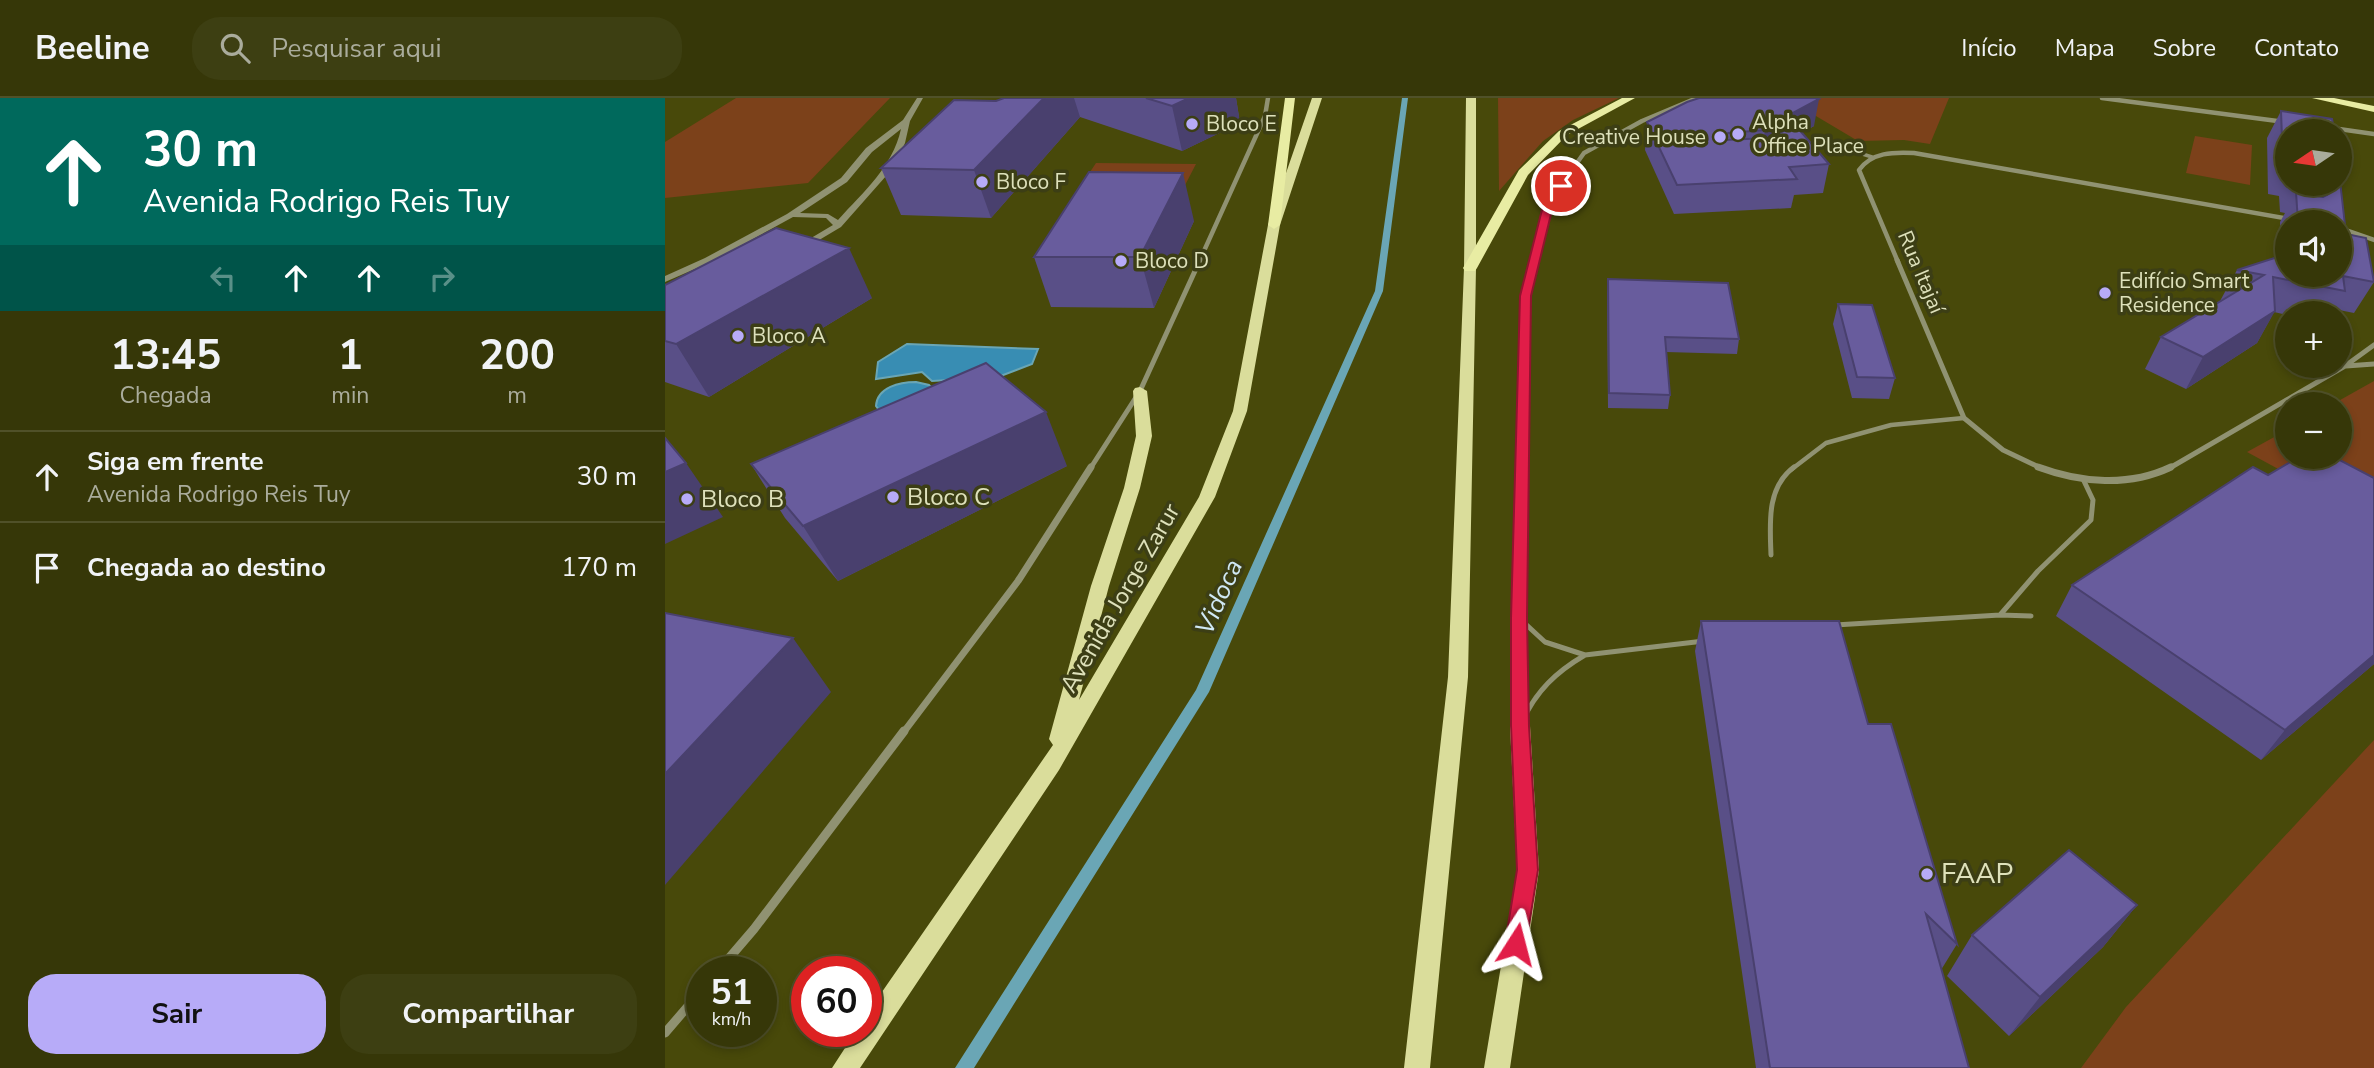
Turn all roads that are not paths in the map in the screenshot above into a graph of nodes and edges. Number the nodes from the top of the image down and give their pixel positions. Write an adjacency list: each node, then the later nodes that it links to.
1 (920, 98): 13 (street)
2 (1268, 98): 33 (street)
3 (1290, 98): 22 (highway)
4 (1317, 98): 22 (main road, Avenida Jorge Zarur)
5 (1471, 98): 26 (main road)
6 (1630, 98): 26 (highway)
7 (1697, 98): 39 (street)
8 (2102, 98): 14 (street)
9 (2305, 98): 11 (highway)
10 (2317, 98): 11 (highway)
11 (2346, 104): 12 (highway)
12 (2374, 109)
13 (905, 121): 19 (street); 21 (street)
14 (2275, 121)
15 (2352, 131): 16 (street)
16 (2374, 134)
17 (1797, 147): 18 (lane)
18 (1872, 158): 20 (street); 34 (street, Rua Itajaí)
19 (790, 216): 21 (street); 27 (street)
20 (2275, 216)
21 (838, 225): 25 (street)
22 (1273, 225): 44 (main road, Avenida Jorge Zarur)
23 (2352, 232): 24 (street)
24 (2374, 240)
25 (800, 248)
26 (1470, 268): 49 (main road)
27 (665, 279)
28 (2374, 345): 29 (street, Rua Itajaí)
29 (2352, 361)
30 (2374, 364): 31 (street)
31 (2352, 366)
32 (2324, 378): 35 (street, Rua Itajaí)
33 (1140, 391): 44 (main road); 45 (street)
34 (1964, 418): 35 (street, Rua Itajaí); 36 (lane)
35 (2083, 478): 37 (lane)
36 (1771, 555)
37 (2000, 615): 38 (lane); 40 (lane)
38 (2031, 617)
39 (1519, 618): 42 (lane); 43 (street)
40 (1832, 625)
41 (1708, 640): 42 (lane)
42 (1585, 655): 43 (lane)
43 (1520, 726): 50 (main road)
44 (1052, 764): 48 (main road, Avenida Jorge Zarur)
45 (730, 956)
46 (686, 1008): 47 (street)
47 (665, 1032)
48 (845, 1068)
49 (1417, 1068)
50 (1497, 1068)

